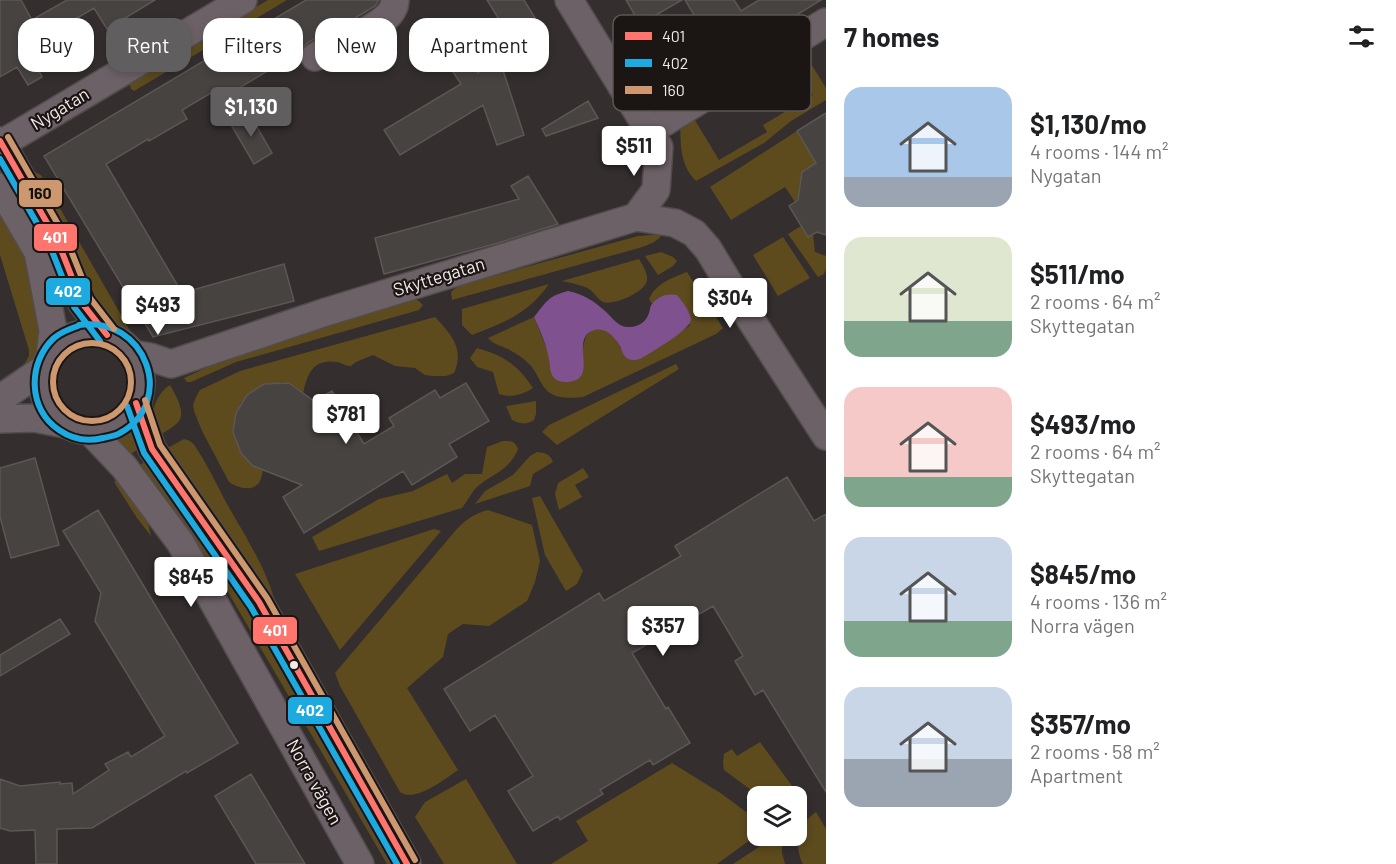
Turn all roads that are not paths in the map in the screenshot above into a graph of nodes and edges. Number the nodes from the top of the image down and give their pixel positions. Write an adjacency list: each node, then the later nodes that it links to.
1 (243, 0): 11 (street, Nygatan)
2 (395, 0): 4 (street)
3 (569, 0): 7 (street)
4 (387, 18)
5 (826, 22): 6 (street)
6 (811, 32)
7 (613, 71)
8 (638, 111): 10 (street)
9 (696, 111): 10 (street)
10 (655, 139): 13 (street)
11 (1, 143): 14 (street)
12 (0, 187): 16 (street, Norra vägen)
13 (636, 217): 17 (street, Skyttegatan); 22 (street)
14 (106, 335): 15 (street); 16 (street)
15 (132, 354): 17 (street); 19 (street)
16 (48, 362): 18 (street); 21 (street, Norra vägen)
17 (171, 364): 19 (street)
18 (0, 398)
19 (138, 400): 21 (street); 24 (street)
20 (0, 419): 21 (street)
21 (78, 428): 23 (street, Norra vägen)
22 (826, 436)
23 (360, 864)
24 (406, 864)

